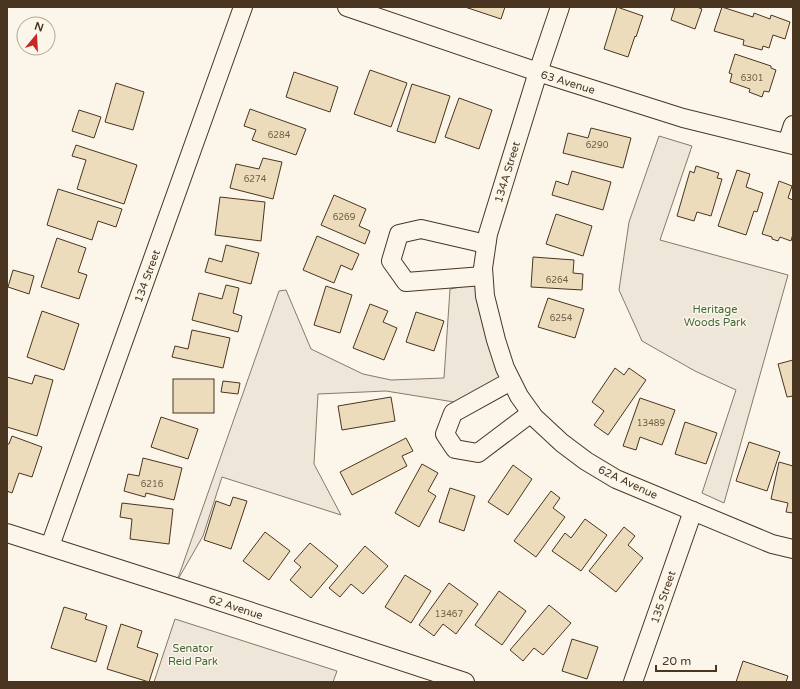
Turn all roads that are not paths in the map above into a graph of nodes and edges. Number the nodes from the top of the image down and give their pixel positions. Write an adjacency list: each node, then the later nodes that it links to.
1 (243, 7): 14 (street, 134 Street)
2 (347, 7): 4 (street, 63 Avenue)
3 (560, 7): 4 (street, 134A Street)
4 (538, 72): 6 (street, 63 Avenue); 7 (street, 134A Street)
5 (793, 125): 6 (street)
6 (790, 144)
7 (486, 244): 8 (street, 134A Street); 8 (street)
8 (483, 276): 9 (street, 134A Street)
9 (496, 340): 10 (street, 62A Avenue)
10 (511, 381): 11 (street, 62A Avenue); 11 (street)
11 (532, 413): 12 (street, 62A Avenue)
12 (693, 511): 15 (street, 62A Avenue); 17 (street, 135 Street)
13 (7, 532): 14 (street, 62 Avenue)
14 (50, 546): 16 (street, 62 Avenue)
15 (793, 549)
16 (465, 682)
17 (633, 682)

